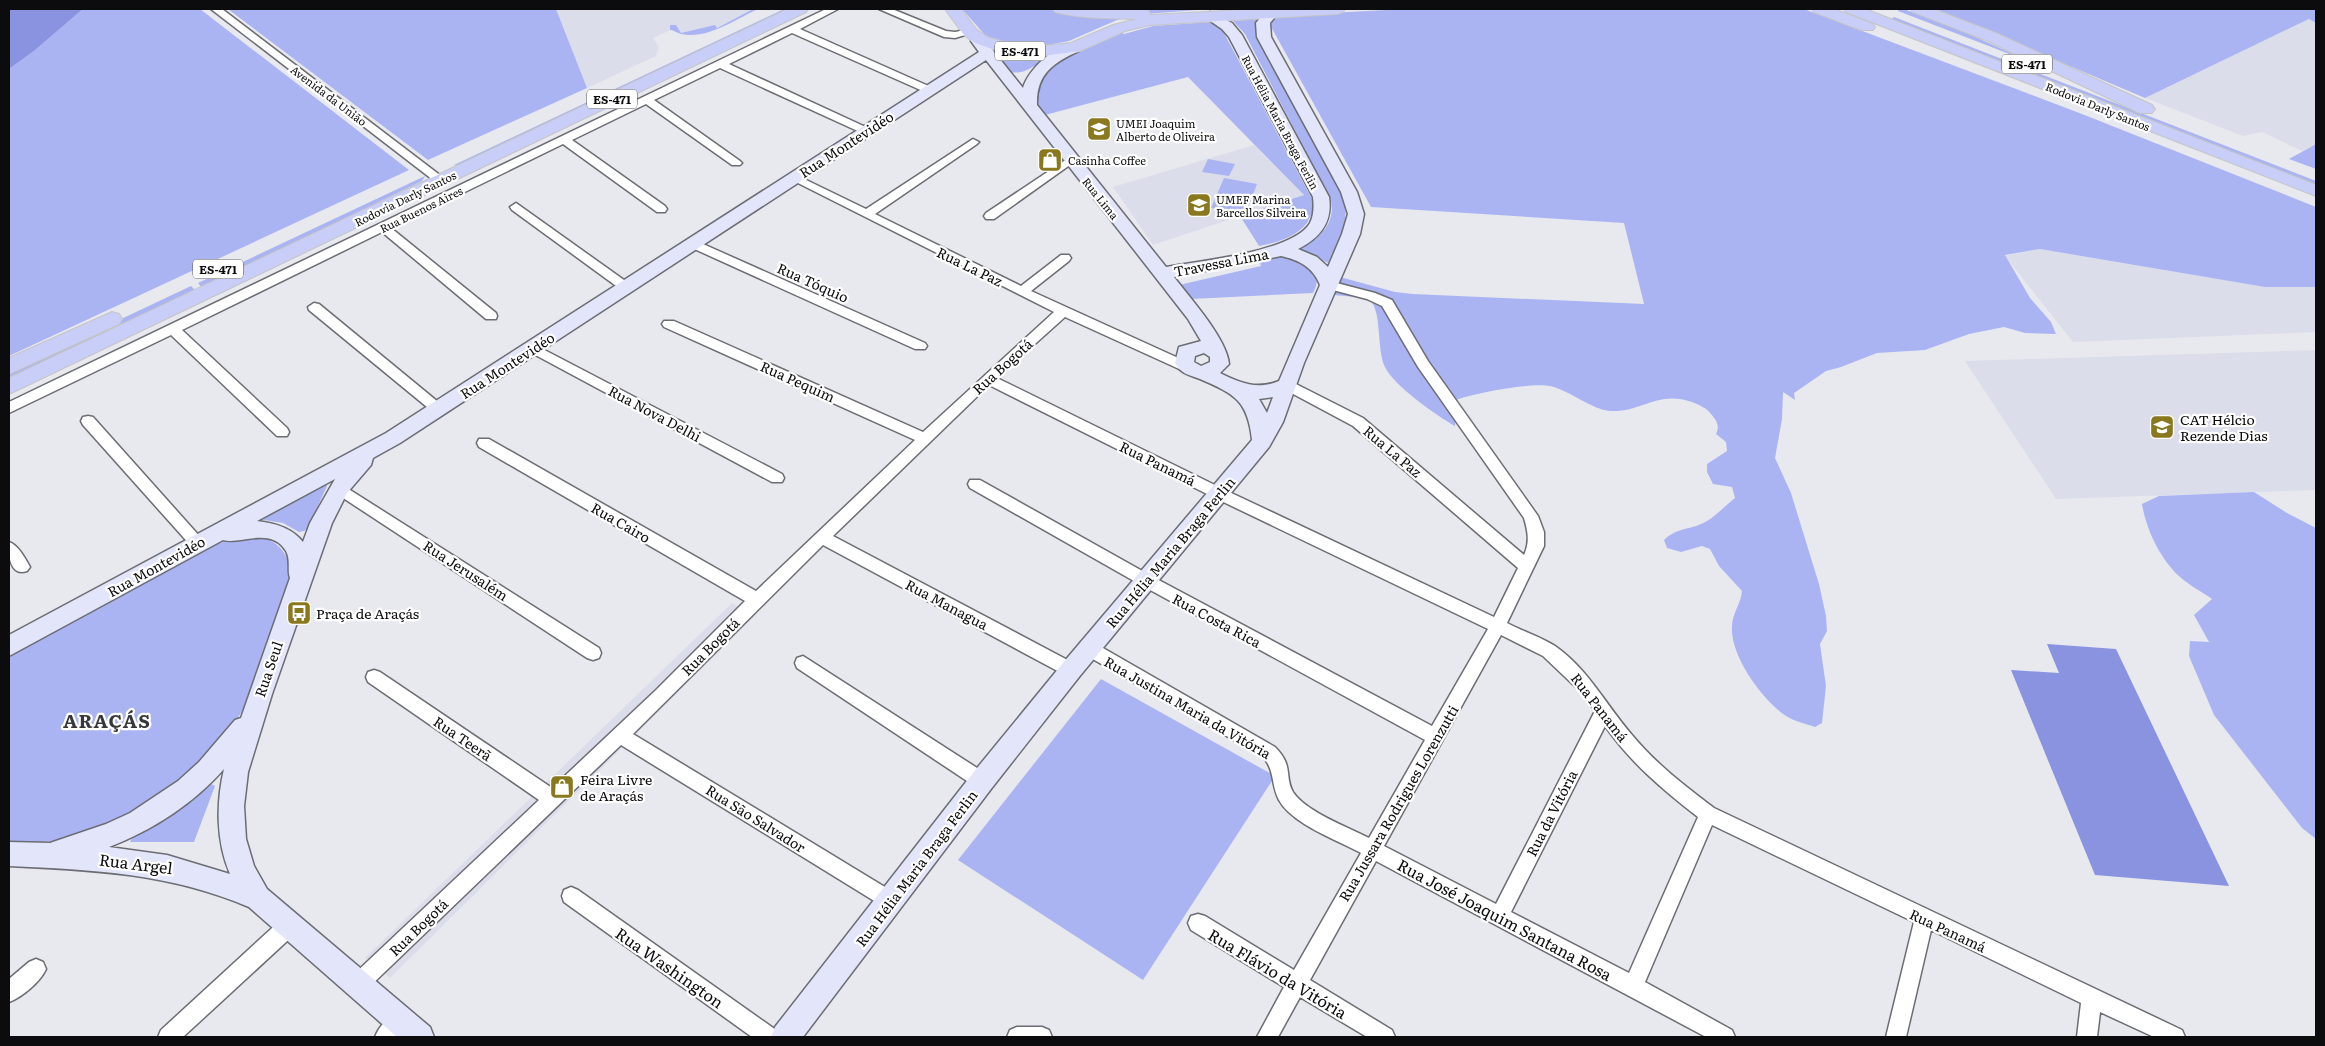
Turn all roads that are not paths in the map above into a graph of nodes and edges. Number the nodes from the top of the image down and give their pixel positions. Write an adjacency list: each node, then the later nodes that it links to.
1 (216, 9): 32 (street, Avenida da União)
2 (775, 9): 32 (main road, Rodovia Darly Santos / ES-471)
3 (800, 9): 32 (main road, Rodovia Darly Santos / ES-471)
4 (833, 9): 15 (street, Rua Buenos Aires)
5 (884, 9): 16 (street)
6 (952, 9): 16 (main road, Rua Lima / ES-471)
7 (1061, 9): 14 (main road)
8 (1337, 9): 13 (main road)
9 (1820, 9): 24 (main road)
10 (1852, 9): 24 (main road, Rodovia Darly Santos / ES-471)
11 (1881, 9): 26 (main road, Rodovia Darly Santos / ES-471)
12 (1919, 9): 26 (main road)
13 (1272, 12): 14 (main road); 45 (street, Rua Hélia Maria Braga Ferlin)
14 (1210, 16): 17 (main road, ES-471); 42 (street, Rua Hélia Maria Braga Ferlin)
15 (791, 29): 19 (street, Rua Buenos Aires); 22 (street)
16 (970, 32): 17 (main road, ES-471); 18 (street, Rua Lima)
17 (1074, 48): 20 (street)
18 (987, 53): 21 (street, Rua Lima); 22 (street, Rua Montevidéo)
19 (721, 64): 23 (street, Rua Buenos Aires); 27 (street)
20 (1042, 68): 21 (street); 25 (street)
21 (999, 69): 25 (street, Rua Lima)
22 (929, 90): 27 (street, Rua Montevidéo)
23 (646, 99): 28 (street, Rua Buenos Aires); 31 (street)
24 (2088, 102): 35 (main road, Rodovia Darly Santos / ES-471)
25 (1029, 105): 30 (street, Rua Lima)
26 (2146, 109): 34 (main road, Rodovia Darly Santos / ES-471)
27 (866, 130): 33 (street, Rua Montevidéo)
28 (563, 139): 37 (street); 40 (street, Rua Buenos Aires)
29 (973, 142): 38 (street)
30 (1070, 160): 39 (street); 44 (street, Rua Lima)
31 (736, 164)
32 (434, 176): 59 (main road, Rodovia Darly Santos / ES-471); 63 (main road, Rodovia Darly Santos / ES-471)
33 (794, 178): 38 (street, Rua La Paz); 41 (street, Rua Montevidéo)
34 (2316, 178)
35 (2316, 192)
36 (516, 207): 46 (street)
37 (661, 209)
38 (867, 214): 47 (street, Rua La Paz)
39 (990, 216)
40 (383, 228): 50 (street); 53 (street, Rua Buenos Aires)
41 (694, 244): 46 (street, Rua Montevidéo); 54 (street, Rua Tóquio)
42 (1281, 251): 44 (street, Travessa Lima); 45 (street)
43 (1065, 258): 47 (street)
44 (1161, 274): 51 (street, Rua Lima)
45 (1329, 285): 62 (street, Rua Hélia Maria Braga Ferlin); 80 (street, Rua Jussara Rodrigues Lorenzutti)
46 (627, 288): 55 (street, Rua Montevidéo)
47 (1022, 292): 49 (street, Rua La Paz)
48 (314, 307): 66 (street)
49 (1063, 311): 56 (street, Rua La Paz); 61 (street, Rua Bogotá)
50 (491, 316)
51 (1194, 316): 57 (street); 58 (street, Rua Lima)
52 (669, 324): 70 (street, Rua Pequim)
53 (173, 329): 65 (street, Rua Buenos Aires); 68 (street)
54 (920, 346)
55 (533, 348): 66 (street, Rua Montevidéo); 73 (street, Rua Nova Delhi)
56 (1148, 349): 57 (street, Rua La Paz); 60 (street, Rua La Paz)
57 (1189, 351): 58 (street); 60 (street)
58 (1219, 359): 60 (street); 64 (street, Rua La Paz)
59 (9, 367)
60 (1198, 372): 64 (street, Rua La Paz)
61 (987, 379): 70 (street, Rua Bogotá); 76 (street, Rua Panamá)
62 (1287, 385): 64 (street, Rua La Paz); 71 (street, Rua Hélia Maria Braga Ferlin); 80 (street, Rua La Paz)
63 (9, 387)
64 (1236, 389): 71 (street, Rua La Paz)
65 (9, 408)
66 (438, 409): 69 (street, Rua Montevidéo)
67 (88, 421): 78 (street)
68 (282, 432)
69 (393, 438): 75 (street, Rua Seul); 78 (street, Rua Montevidéo)
70 (926, 439): 77 (street, Rua Bogotá)
71 (1262, 442): 76 (street, Rua Hélia Maria Braga Ferlin)
72 (484, 444): 84 (street, Rua Cairo)
73 (777, 478)
74 (975, 484): 83 (street, Rua Costa Rica)
75 (338, 488): 82 (street, Rua Seul); 88 (street, Rua Jerusalém)
76 (1220, 494): 83 (street, Rua Hélia Maria Braga Ferlin); 85 (street, Rua Panamá)
77 (823, 538): 84 (street, Rua Bogotá); 90 (street, Rua Managua)
78 (197, 544): 82 (street); 86 (street, Rua Montevidéo)
79 (9, 548): 81 (street)
80 (1527, 567): 85 (street, Rua Jussara Rodrigues Lorenzutti)
81 (22, 568)
82 (300, 579): 92 (street, Rua Seul)
83 (1147, 581): 87 (street, Rua Hélia Maria Braga Ferlin); 95 (street, Rua Costa Rica)
84 (757, 600): 94 (street, Rua Bogotá)
85 (1497, 627): 93 (street, Rua Panamá); 95 (street, Rua Jussara Rodrigues Lorenzutti)
86 (9, 646)
87 (1090, 649): 90 (street, Rua Hélia Maria Braga Ferlin); 96 (street, Rua Justina Maria da Vitória)
88 (593, 653)
89 (803, 663): 97 (street)
90 (1071, 670): 97 (street, Rua Hélia Maria Braga Ferlin)
91 (374, 677): 98 (street, Rua Teerã)
92 (260, 694): 101 (street); 103 (street, Rua Seul)
93 (1604, 711): 99 (street, Rua Panamá); 105 (street, Rua da Vitória)
94 (620, 735): 98 (street, Rua Bogotá); 104 (street, Rua São Salvador)
95 (1436, 737): 100 (street, Rua Jussara Rodrigues Lorenzutti)
96 (1281, 770): 100 (street, Rua José Joaquim Santana Rosa)
97 (982, 781): 104 (street, Rua Hélia Maria Braga Ferlin)
98 (552, 799): 110 (street, Rua Bogotá)
99 (1708, 814): 106 (street, Rua Panamá); 112 (street)
100 (1371, 849): 105 (street, Rua José Joaquim Santana Rosa); 111 (street, Rua Jussara Rodrigues Lorenzutti)
101 (10, 854): 103 (street, Rua Argel)
102 (571, 896): 117 (street, Rua Washington)
103 (258, 898): 108 (street)
104 (891, 901): 118 (street, Rua Hélia Maria Braga Ferlin)
105 (1500, 915): 112 (street, Rua José Joaquim Santana Rosa)
106 (1924, 918): 114 (street, Rua Panamá); 122 (street)
107 (1198, 923): 111 (street, Rua Flávio da Vitória)
108 (290, 925): 110 (street); 116 (street)
109 (36, 969): 113 (street)
110 (358, 984): 115 (street)
111 (1296, 984): 119 (street, Rua Jussara Rodrigues Lorenzutti); 120 (street, Rua Flávio da Vitória)
112 (1633, 986): 121 (street, Rua José Joaquim Santana Rosa)
113 (9, 992)
114 (2092, 998): 123 (street); 124 (street, Rua Panamá)
115 (402, 1032)
116 (168, 1037)
117 (770, 1037)
118 (785, 1037)
119 (1267, 1037)
120 (1385, 1037)
121 (1725, 1037)
122 (1896, 1037)
123 (2087, 1037)
124 (2175, 1037)

